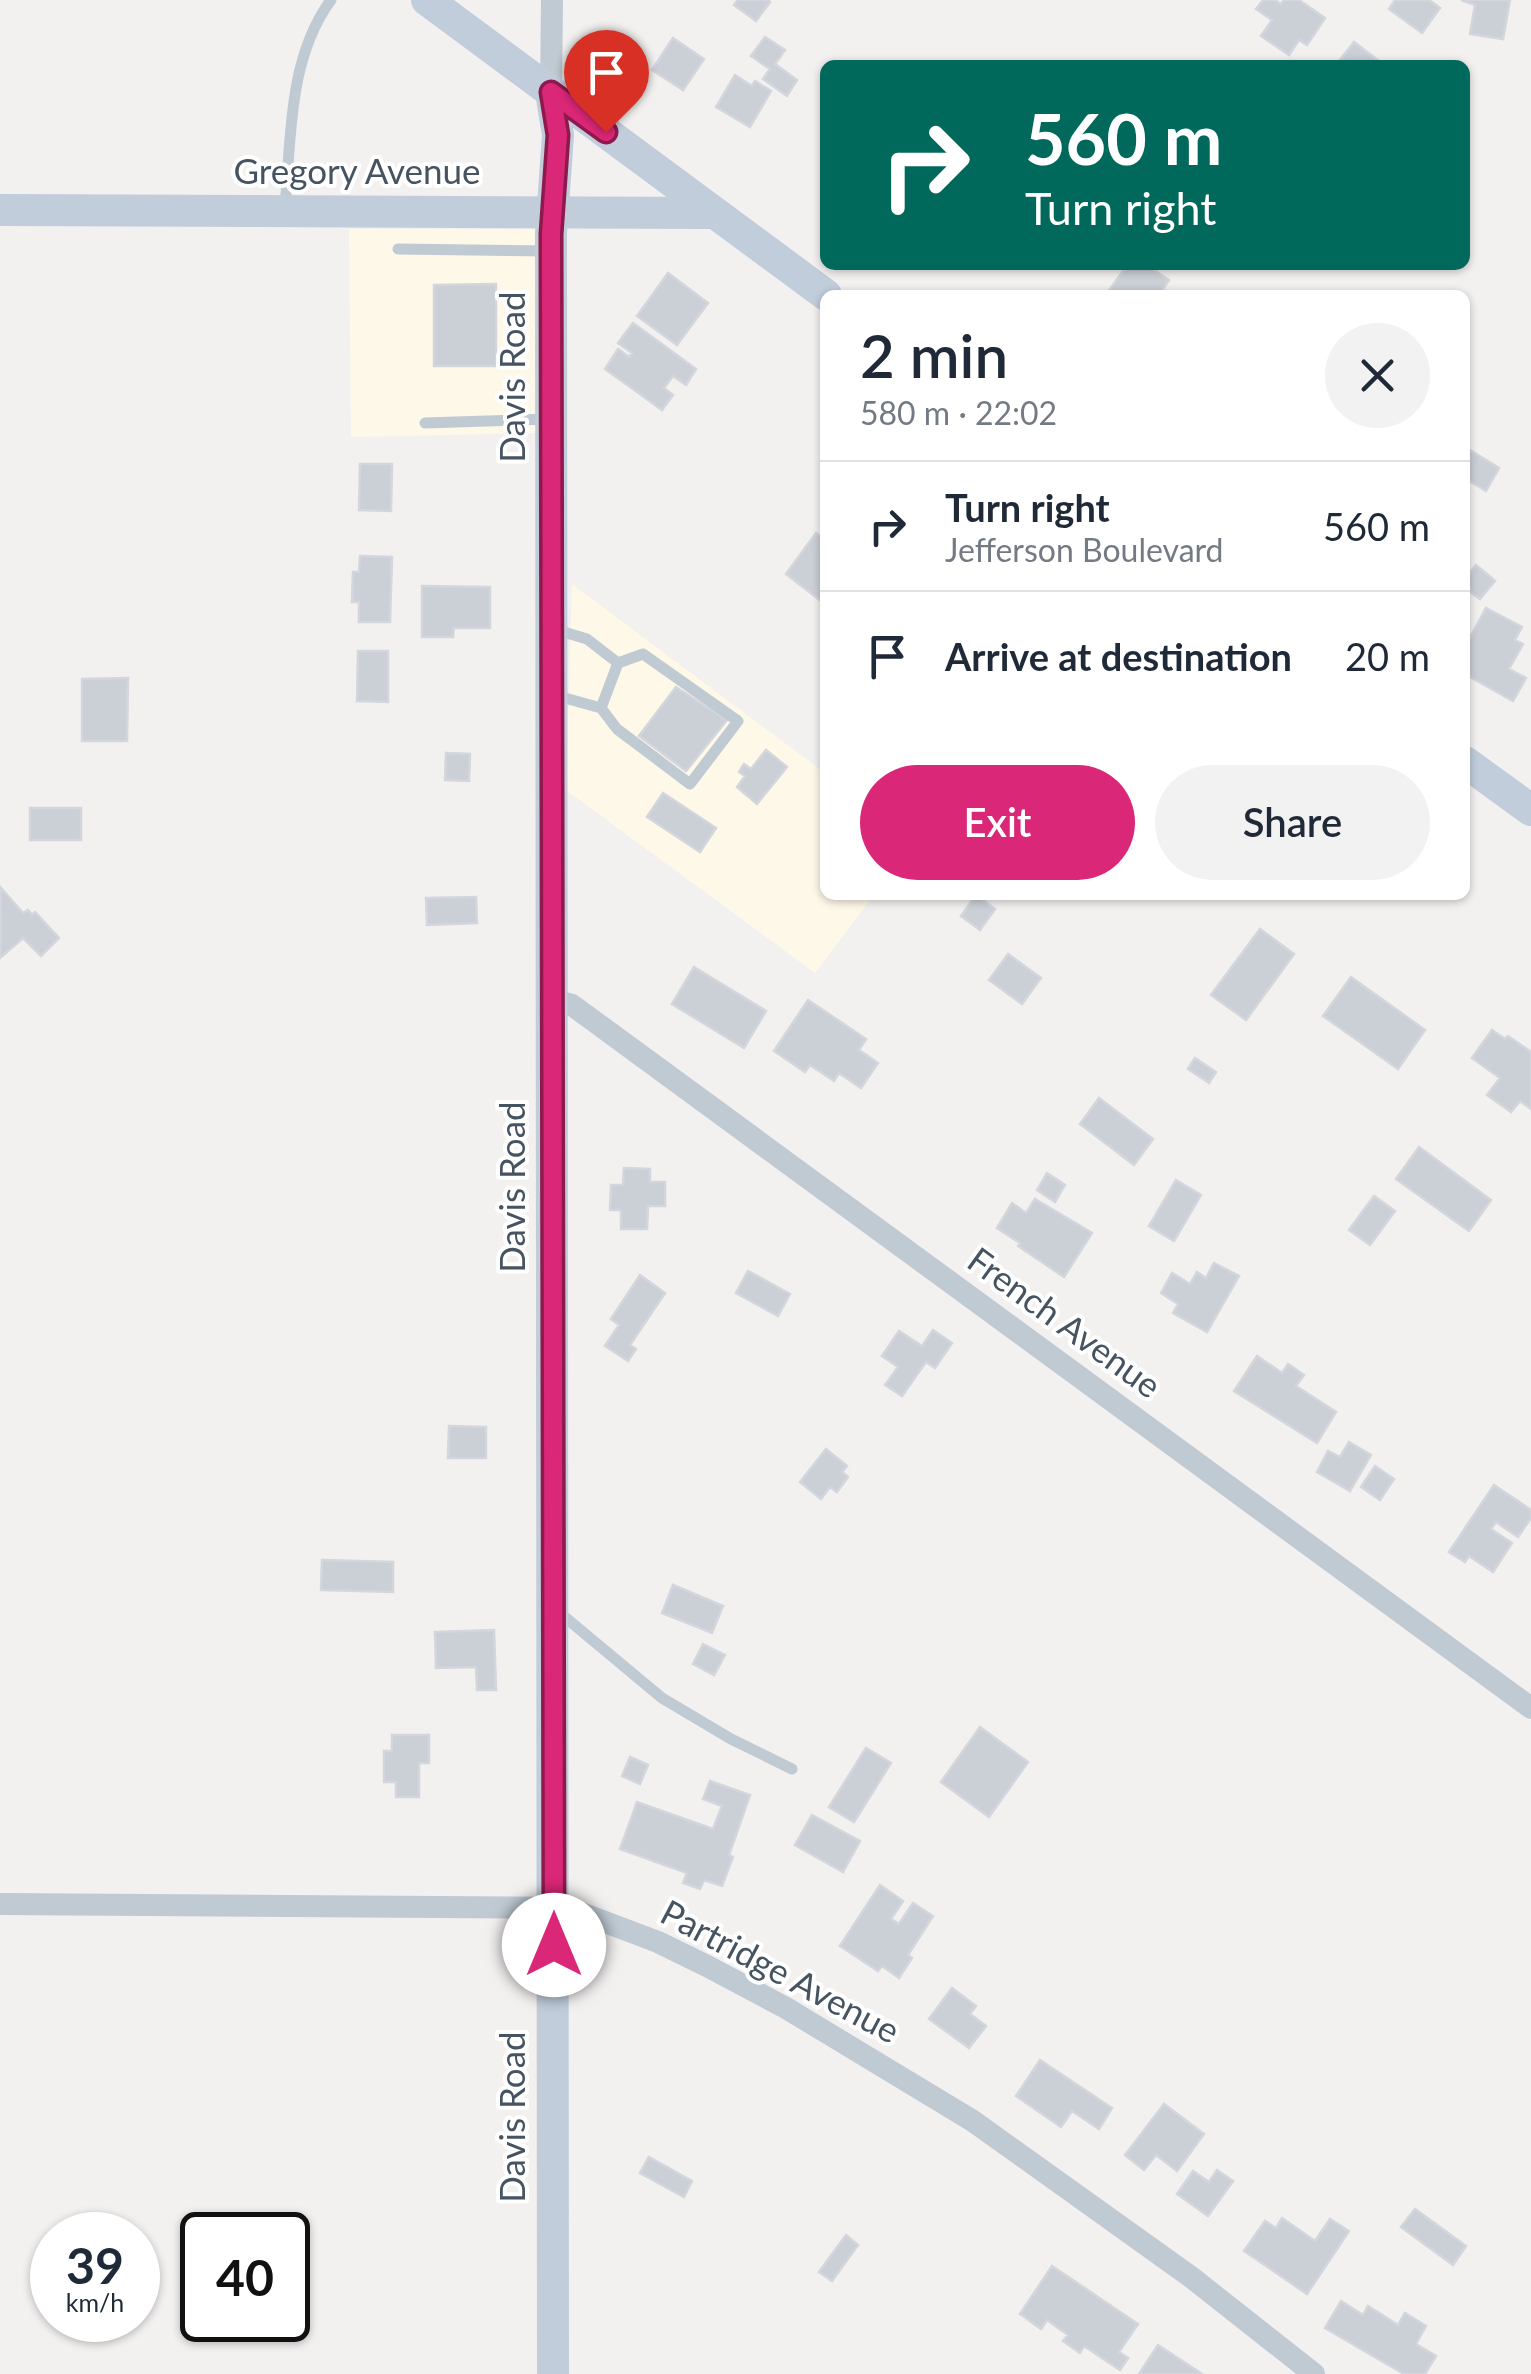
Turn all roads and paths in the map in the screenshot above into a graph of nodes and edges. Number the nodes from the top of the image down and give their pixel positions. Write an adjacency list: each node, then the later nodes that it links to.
1 (331, 0): 6 (lane)
2 (427, 0): 4 (street)
3 (552, 0): 4 (street, Davis Road)
4 (551, 92): 7 (street); 8 (street, Davis Road)
5 (0, 210): 6 (street, Gregory Avenue)
6 (285, 212): 8 (street, Gregory Avenue)
7 (714, 213): 8 (street, Gregory Avenue); 11 (street)
8 (551, 214): 10 (street, Davis Road)
9 (398, 249): 10 (lane)
10 (553, 250): 12 (street, Davis Road)
11 (820, 291)
12 (553, 419): 13 (lane); 14 (street, Davis Road)
13 (424, 423)
14 (553, 628): 15 (lane); 16 (street, Davis Road)
15 (618, 664): 17 (lane); 17 (lane)
16 (553, 695): 17 (lane); 20 (street, Davis Road)
17 (601, 708)
18 (1470, 766): 19 (street)
19 (1531, 810)
20 (553, 1000): 21 (street, Davis Road); 22 (street, French Avenue)
21 (554, 1606): 23 (lane); 25 (street, Davis Road)
22 (1531, 1708)
23 (792, 1769)
24 (0, 1904): 25 (street, Partridge Avenue)
25 (554, 1906): 26 (street, Davis Road); 27 (street, Partridge Avenue)
26 (553, 2374)
27 (1314, 2374)

